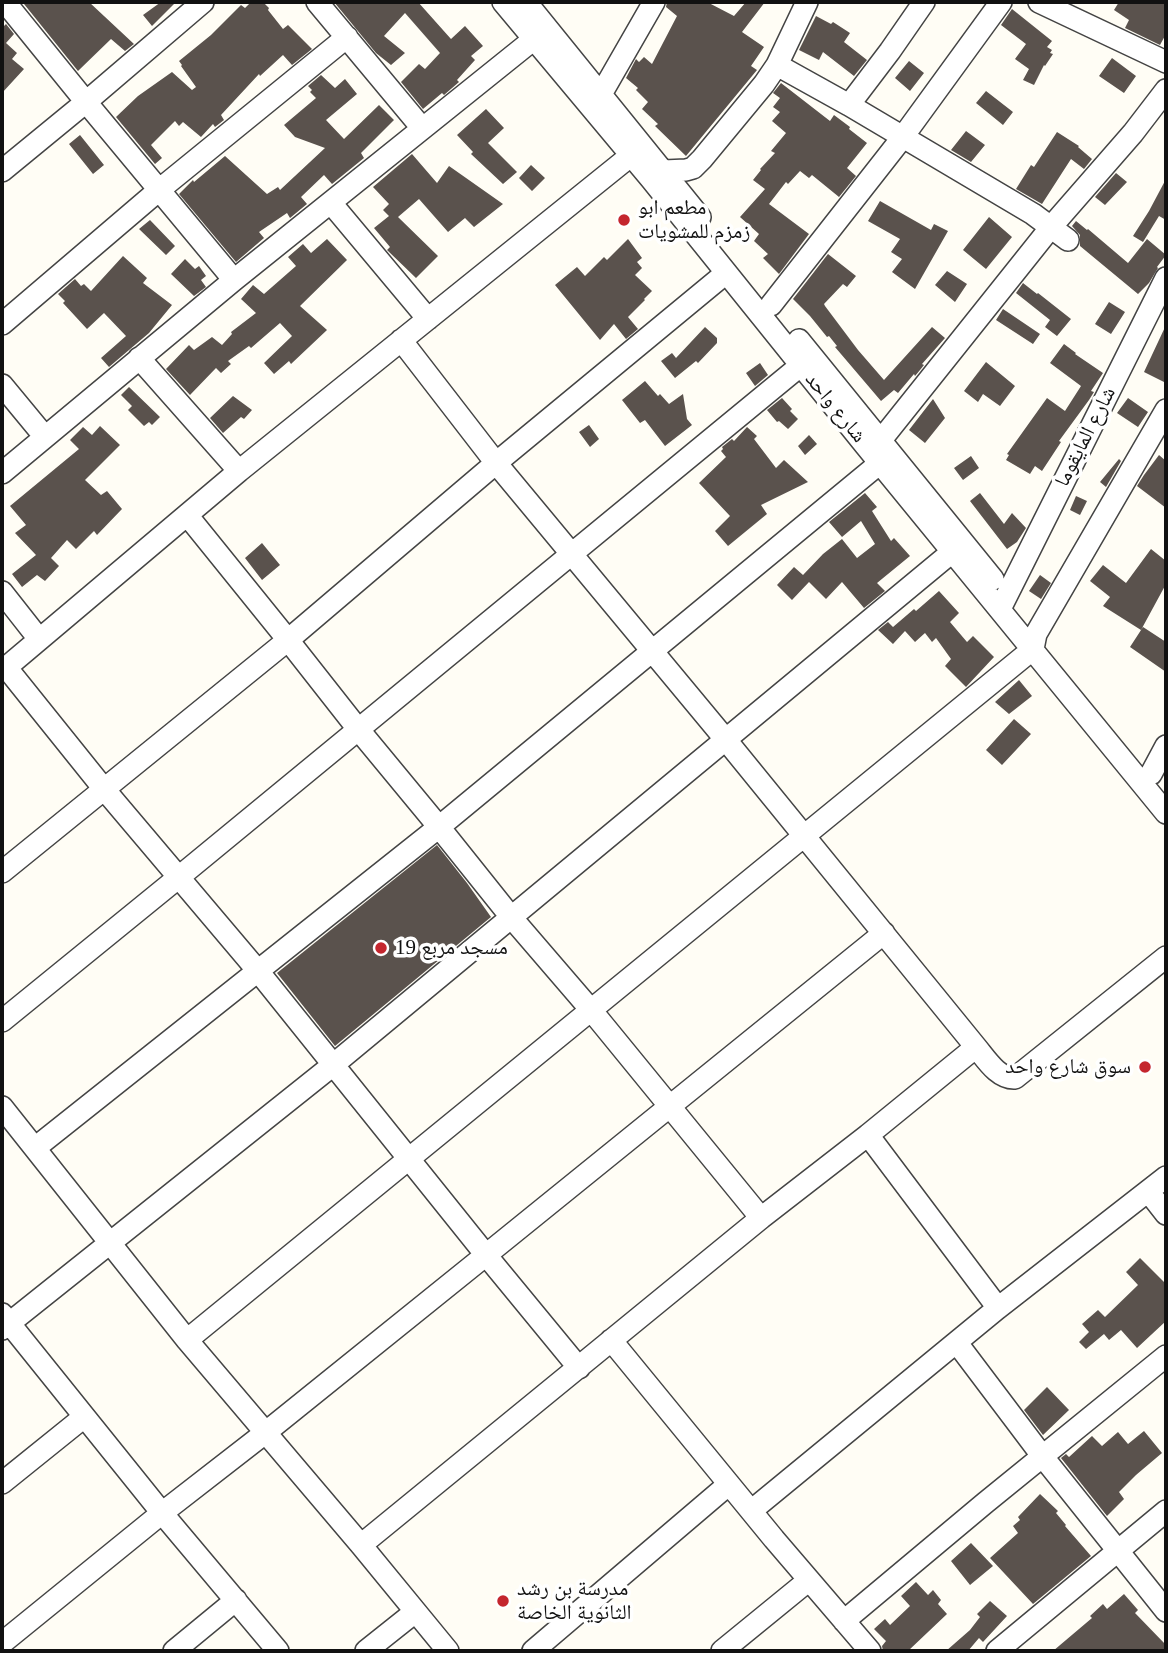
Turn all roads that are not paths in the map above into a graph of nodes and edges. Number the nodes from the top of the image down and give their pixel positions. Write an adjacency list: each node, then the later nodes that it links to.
1 (203, 2): 18 (street)
2 (317, 2): 12 (street)
3 (503, 2): 13 (street, شارع واحد)
4 (654, 2): 17 (street)
5 (807, 2): 15 (street)
6 (923, 2): 19 (street)
7 (1001, 2): 21 (street)
8 (1038, 2): 11 (street)
9 (6, 4): 18 (street)
10 (532, 5): 17 (street, شارع واحد)
11 (1080, 10): 14 (street)
12 (346, 37): 20 (street); 25 (street)
13 (534, 39): 20 (street); 22 (street, شارع واحد)
14 (1166, 62)
15 (776, 65): 19 (street); 24 (street)
16 (1166, 90): 27 (street)
17 (600, 96): 22 (street, شارع واحد)
18 (86, 103): 23 (street); 25 (street)
19 (849, 105): 21 (street)
20 (422, 128): 26 (street)
21 (902, 138): 27 (street); 31 (street)
22 (636, 150): 24 (street, شارع واحد); 32 (street)
23 (2, 171)
24 (657, 175): 28 (street, شارع واحد); 31 (street, شارع واحد)
25 (159, 190): 30 (street); 33 (street)
26 (331, 203): 30 (street); 32 (street)
27 (1060, 233): 40 (street)
28 (726, 273): 36 (street, شارع واحد); 41 (street)
29 (1166, 278): 49 (street, شارع المايقوما)
30 (234, 280): 35 (street)
31 (771, 305): 40 (street, شارع واحد)
32 (428, 319): 34 (street)
33 (2, 324)
34 (401, 340): 41 (street); 43 (street)
35 (139, 358): 39 (street); 43 (street)
36 (800, 366): 42 (street, شارع واحد); 47 (street)
37 (2, 385): 39 (street)
38 (1166, 410): 52 (street)
39 (45, 437): 44 (street)
40 (881, 440): 49 (street, شارع واحد)
41 (496, 463): 47 (street); 51 (street)
42 (880, 463): 46 (street, شارع واحد); 53 (street)
43 (239, 471): 45 (street)
44 (2, 473)
45 (187, 515): 50 (street); 51 (street)
46 (952, 552): 49 (street, شارع واحد); 56 (street)
47 (572, 554): 53 (street); 55 (street)
48 (2, 592): 50 (street)
49 (1003, 603): 52 (street, شارع واحد)
50 (39, 639): 54 (street)
51 (288, 640): 55 (street); 59 (street)
52 (1034, 641): 58 (street, شارع واحد); 61 (street, شارع واحد); 63 (street)
53 (652, 650): 56 (street); 62 (street)
54 (4, 669): 59 (street)
55 (358, 729): 62 (street); 65 (street)
56 (726, 740): 63 (street); 66 (street)
57 (1166, 746): 58 (street)
58 (1152, 774): 60 (street, شارع واحد)
59 (104, 789): 64 (street); 65 (street)
60 (1166, 792)
61 (1166, 813)
62 (439, 827): 66 (street); 69 (street)
63 (804, 835): 67 (street); 70 (street)
64 (2, 872)
65 (179, 877): 69 (street); 71 (street)
66 (512, 917): 70 (street); 73 (street)
67 (884, 933): 72 (street); 75 (street)
68 (1166, 957): 72 (street)
69 (258, 971): 73 (street); 77 (street)
70 (592, 1010): 75 (street); 78 (street)
71 (2, 1021)
72 (976, 1047): 76 (street)
73 (333, 1065): 78 (street); 83 (street)
74 (2, 1107): 77 (street)
75 (670, 1107): 82 (street); 84 (street)
76 (868, 1135): 82 (street); 85 (street)
77 (36, 1147): 83 (street)
78 (410, 1159): 84 (street); 87 (street)
79 (1166, 1177): 80 (street)
80 (1148, 1191): 81 (street); 85 (street)
81 (1166, 1214)
82 (761, 1218): 88 (street)
83 (111, 1242): 86 (street); 87 (street)
84 (486, 1255): 91 (street); 93 (street)
85 (998, 1308): 89 (street)
86 (4, 1322): 92 (street)
87 (187, 1340): 93 (street)
88 (611, 1340): 91 (street); 96 (street)
89 (957, 1343): 94 (street); 97 (street)
90 (1166, 1356): 94 (street)
91 (579, 1368): 100 (street)
92 (84, 1417): 95 (street); 99 (street)
93 (265, 1433): 99 (street); 100 (street)
94 (1043, 1457): 101 (street); 106 (street)
95 (2, 1483)
96 (729, 1484): 97 (street); 112 (street)
97 (751, 1511): 102 (street)
98 (1166, 1511): 101 (street)
99 (162, 1513): 103 (street); 107 (street)
100 (361, 1545): 105 (street)
101 (1118, 1550): 104 (street); 115 (street)
102 (809, 1580): 106 (street); 113 (street)
103 (236, 1600): 108 (street); 109 (street)
104 (1166, 1611)
105 (415, 1612): 110 (street); 111 (street)
106 (844, 1621): 114 (street)
107 (2, 1643)
108 (174, 1651)
109 (278, 1651)
110 (366, 1651)
111 (448, 1651)
112 (533, 1651)
113 (722, 1651)
114 (870, 1651)
115 (997, 1651)

